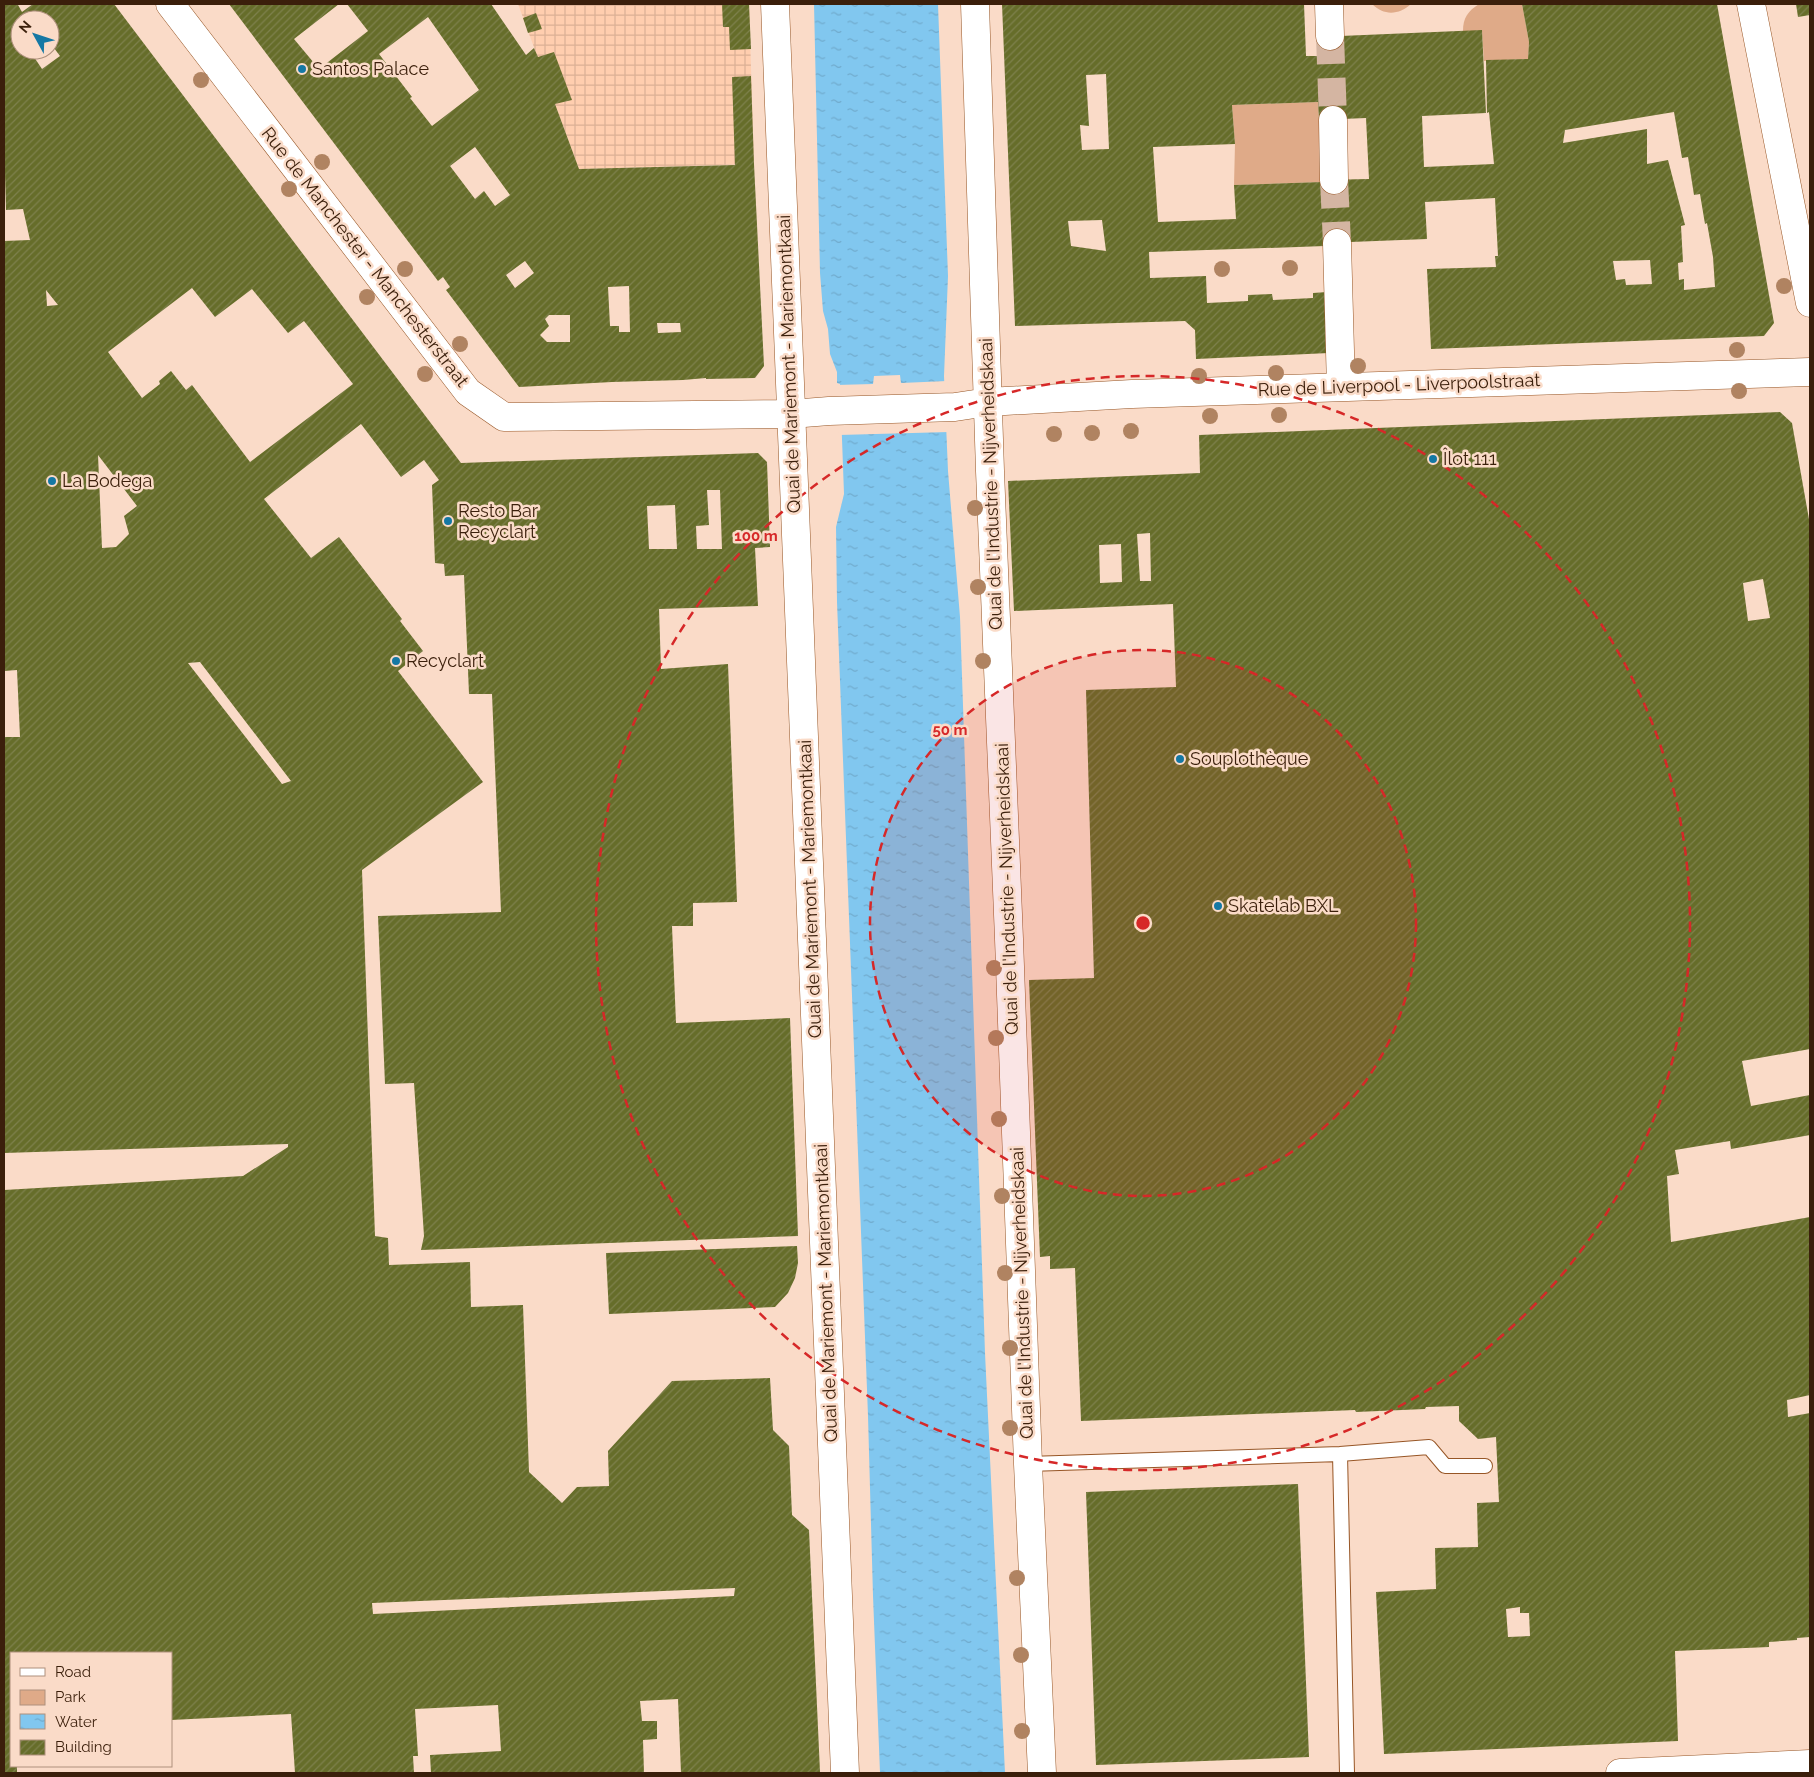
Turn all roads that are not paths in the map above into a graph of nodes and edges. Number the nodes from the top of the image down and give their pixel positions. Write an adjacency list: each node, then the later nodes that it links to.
1 (170, 4): 15 (street, Rue de Manchester - Manchesterstraat)
2 (775, 4): 15 (street, Quai de Mariemont - Mariemontkaai)
3 (975, 4): 13 (street, Quai de l'Industrie - Nijverheidskaai)
4 (1329, 4): 6 (street)
5 (1751, 4): 10 (street)
6 (1330, 36)
7 (1333, 120): 8 (street)
8 (1334, 180)
9 (1337, 242): 12 (street)
10 (1810, 302)
11 (1810, 372): 12 (street, Rue de Liverpool - Liverpoolstraat)
12 (1341, 387): 13 (street, Rue de Liverpool - Liverpoolstraat)
13 (988, 402): 14 (street, Rue de Liverpool - Liverpoolstraat); 17 (street, Quai de l'Industrie - Nijverheidskaai)
14 (826, 411): 15 (street, Rue de Manchester - Manchesterstraat)
15 (791, 414): 20 (street, Quai de Mariemont - Mariemontkaai)
16 (1340, 1454): 17 (lane); 18 (lane); 22 (lane)
17 (1028, 1464): 21 (street, Quai de l'Industrie - Nijverheidskaai)
18 (1485, 1466)
19 (1810, 1764): 23 (street)
20 (845, 1773)
21 (1042, 1773)
22 (1347, 1773)
23 (1620, 1773)

